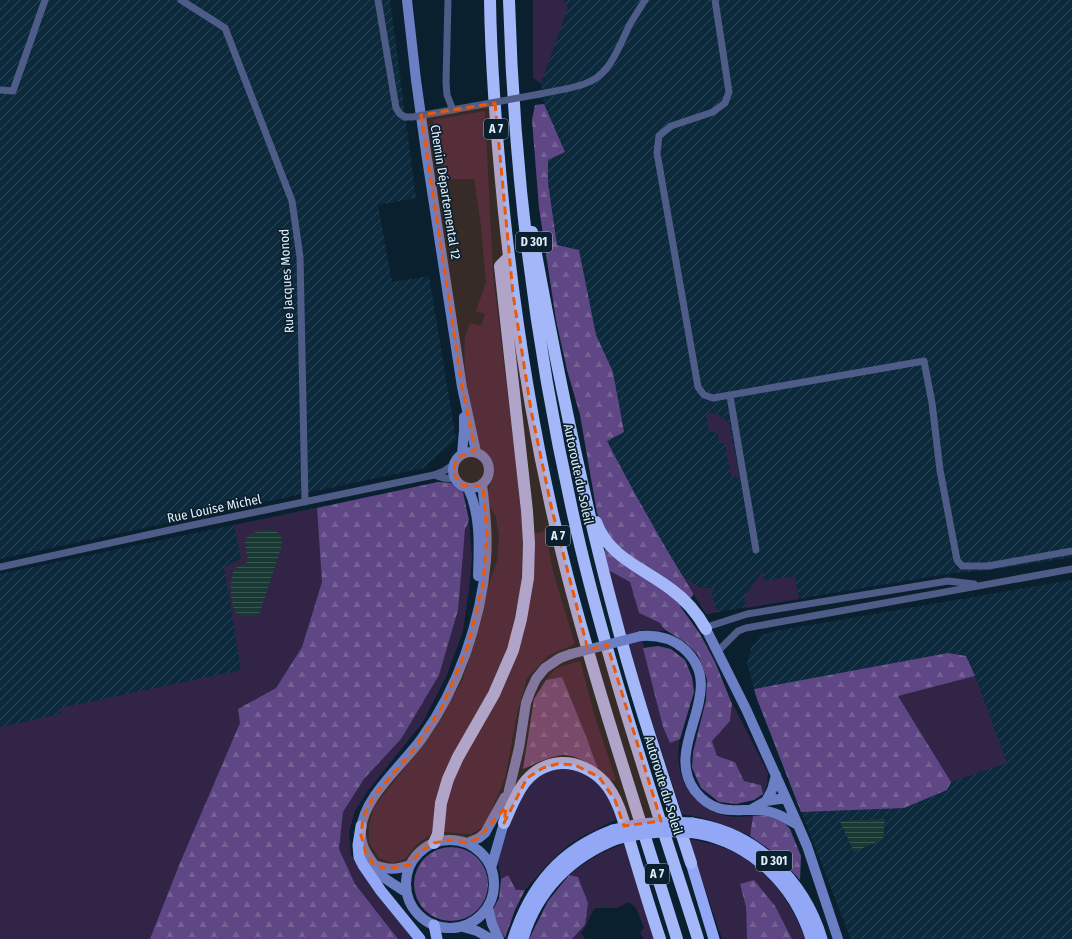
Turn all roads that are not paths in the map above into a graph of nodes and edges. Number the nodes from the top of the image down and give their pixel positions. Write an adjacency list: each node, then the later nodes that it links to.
1 (45, 0): 10 (street)
2 (181, 0): 24 (street, Rue Jacques Monod)
3 (378, 0): 11 (street, bridge)
4 (407, 0): 14 (main road, Chemin Départemental 12)
5 (448, 0): 11 (street)
6 (490, 0): 13 (highway, A 7)
7 (509, 0): 12 (highway, Autoroute du Soleil / A 7)
8 (645, 0): 11 (street, bridge)
9 (715, 0): 15 (street)
10 (0, 90)
11 (453, 110)
12 (515, 136): 20 (highway, D 301); 62 (highway, Autoroute du Soleil / A 7)
13 (509, 257): 44 (highway); 61 (highway, A 7)
14 (462, 387): 16 (main road); 17 (main road)
15 (730, 396): 25 (street); 26 (street)
16 (476, 452): 17 (main road); 22 (main road)
17 (462, 454): 18 (main road)
18 (453, 465): 19 (street, Rue Louise Michel); 21 (main road)
19 (434, 475): 21 (street, Rue Louise Michel); 24 (street, Rue Louise Michel)
20 (581, 476): 31 (highway); 46 (highway)
21 (455, 479): 23 (main road)
22 (482, 484): 23 (main road); 30 (main road)
23 (468, 488): 30 (main road)
24 (305, 502): 27 (street, Rue Louise Michel)
25 (756, 550)
26 (1072, 551)
27 (0, 567)
28 (1072, 569): 29 (street)
29 (982, 584): 31 (street); 32 (street)
30 (475, 619): 41 (main road)
31 (706, 629): 32 (main road)
32 (718, 650): 33 (main road)
33 (776, 775): 35 (main road); 36 (main road)
34 (509, 790): 37 (main road, bridge); 39 (main road); 45 (main road)
35 (766, 801): 36 (main road); 37 (main road)
36 (788, 801): 38 (main road); 40 (main road)
37 (750, 810): 38 (main road)
38 (771, 812): 40 (main road)
39 (504, 823): 49 (main road); 60 (highway)
40 (798, 825): 66 (main road)
41 (361, 826): 47 (main road); 54 (highway)
42 (694, 828): 43 (highway, D 301, bridge); 64 (highway, D 301); 65 (highway, D 301)
43 (615, 834): 58 (highway, D 301); 59 (highway, D 301)
44 (434, 843): 45 (main road); 48 (main road)
45 (466, 843): 49 (main road)
46 (690, 863): 63 (highway)
47 (374, 865): 48 (main road); 50 (main road)
48 (410, 865): 50 (main road)
49 (491, 868): 51 (main road)
50 (407, 893): 52 (main road)
51 (488, 907): 53 (main road); 57 (main road)
52 (434, 926): 53 (main road); 55 (highway)
53 (463, 927): 56 (main road)
54 (420, 939)
55 (437, 939)
56 (491, 939)
57 (499, 939)
58 (512, 939)
59 (523, 939)
60 (660, 939)
61 (677, 939)
62 (698, 939)
63 (714, 939)
64 (811, 939)
65 (822, 939)
66 (838, 939)

